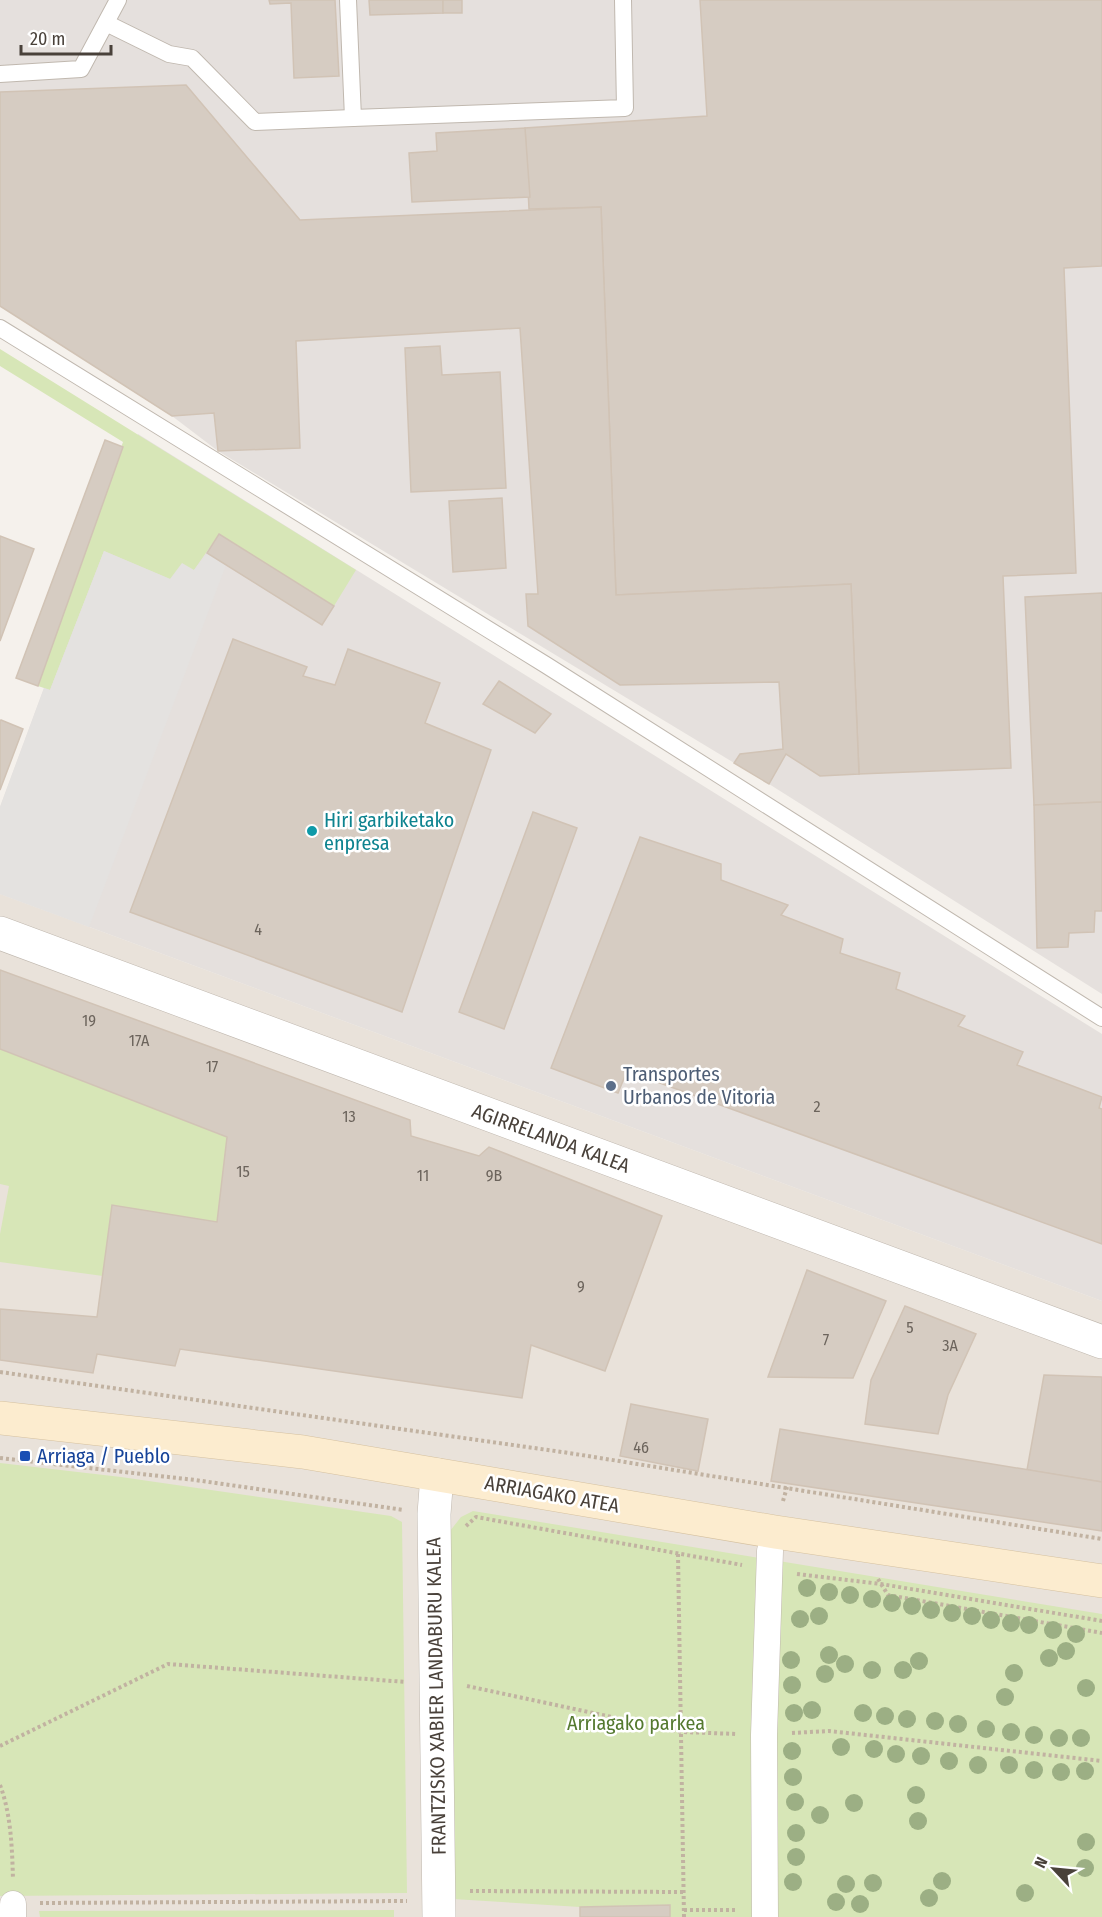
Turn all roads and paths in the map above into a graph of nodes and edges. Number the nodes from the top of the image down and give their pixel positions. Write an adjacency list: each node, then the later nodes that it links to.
1 (118, 0): 4 (lane)
2 (348, 0): 6 (lane)
3 (623, 0): 6 (lane)
4 (106, 23): 5 (lane); 6 (lane)
5 (0, 74)
6 (353, 118)
7 (0, 328): 9 (lane)
8 (0, 933): 10 (street, AGIRRELANDA KALEA)
9 (1102, 1018)
10 (1102, 1342)
11 (0, 1372): 16 (path)
12 (0, 1418): 14 (main road, ARRIAGAKO ATEA)
13 (0, 1458): 15 (path)
14 (437, 1475): 15 (street, FRANTZISKO XABIER LANDABURU KALEA); 20 (main road, ARRIAGAKO ATEA)
15 (434, 1515): 17 (path); 29 (street, FRANTZISKO XABIER LANDABURU KALEA)
16 (1102, 1539)
17 (678, 1554): 18 (path); 28 (path)
18 (769, 1561): 21 (path); 32 (street)
19 (876, 1576): 21 (path)
20 (1102, 1581)
21 (881, 1584): 22 (path); 23 (path)
22 (1102, 1621)
23 (1102, 1633)
24 (412, 1683): 25 (path)
25 (0, 1746)
26 (0, 1785): 30 (path)
27 (463, 1891): 28 (path)
28 (684, 1892): 31 (path)
29 (425, 1909): 30 (path)
30 (13, 1910)
31 (684, 1910): 32 (path); 33 (path)
32 (765, 1913)
33 (684, 1917)

